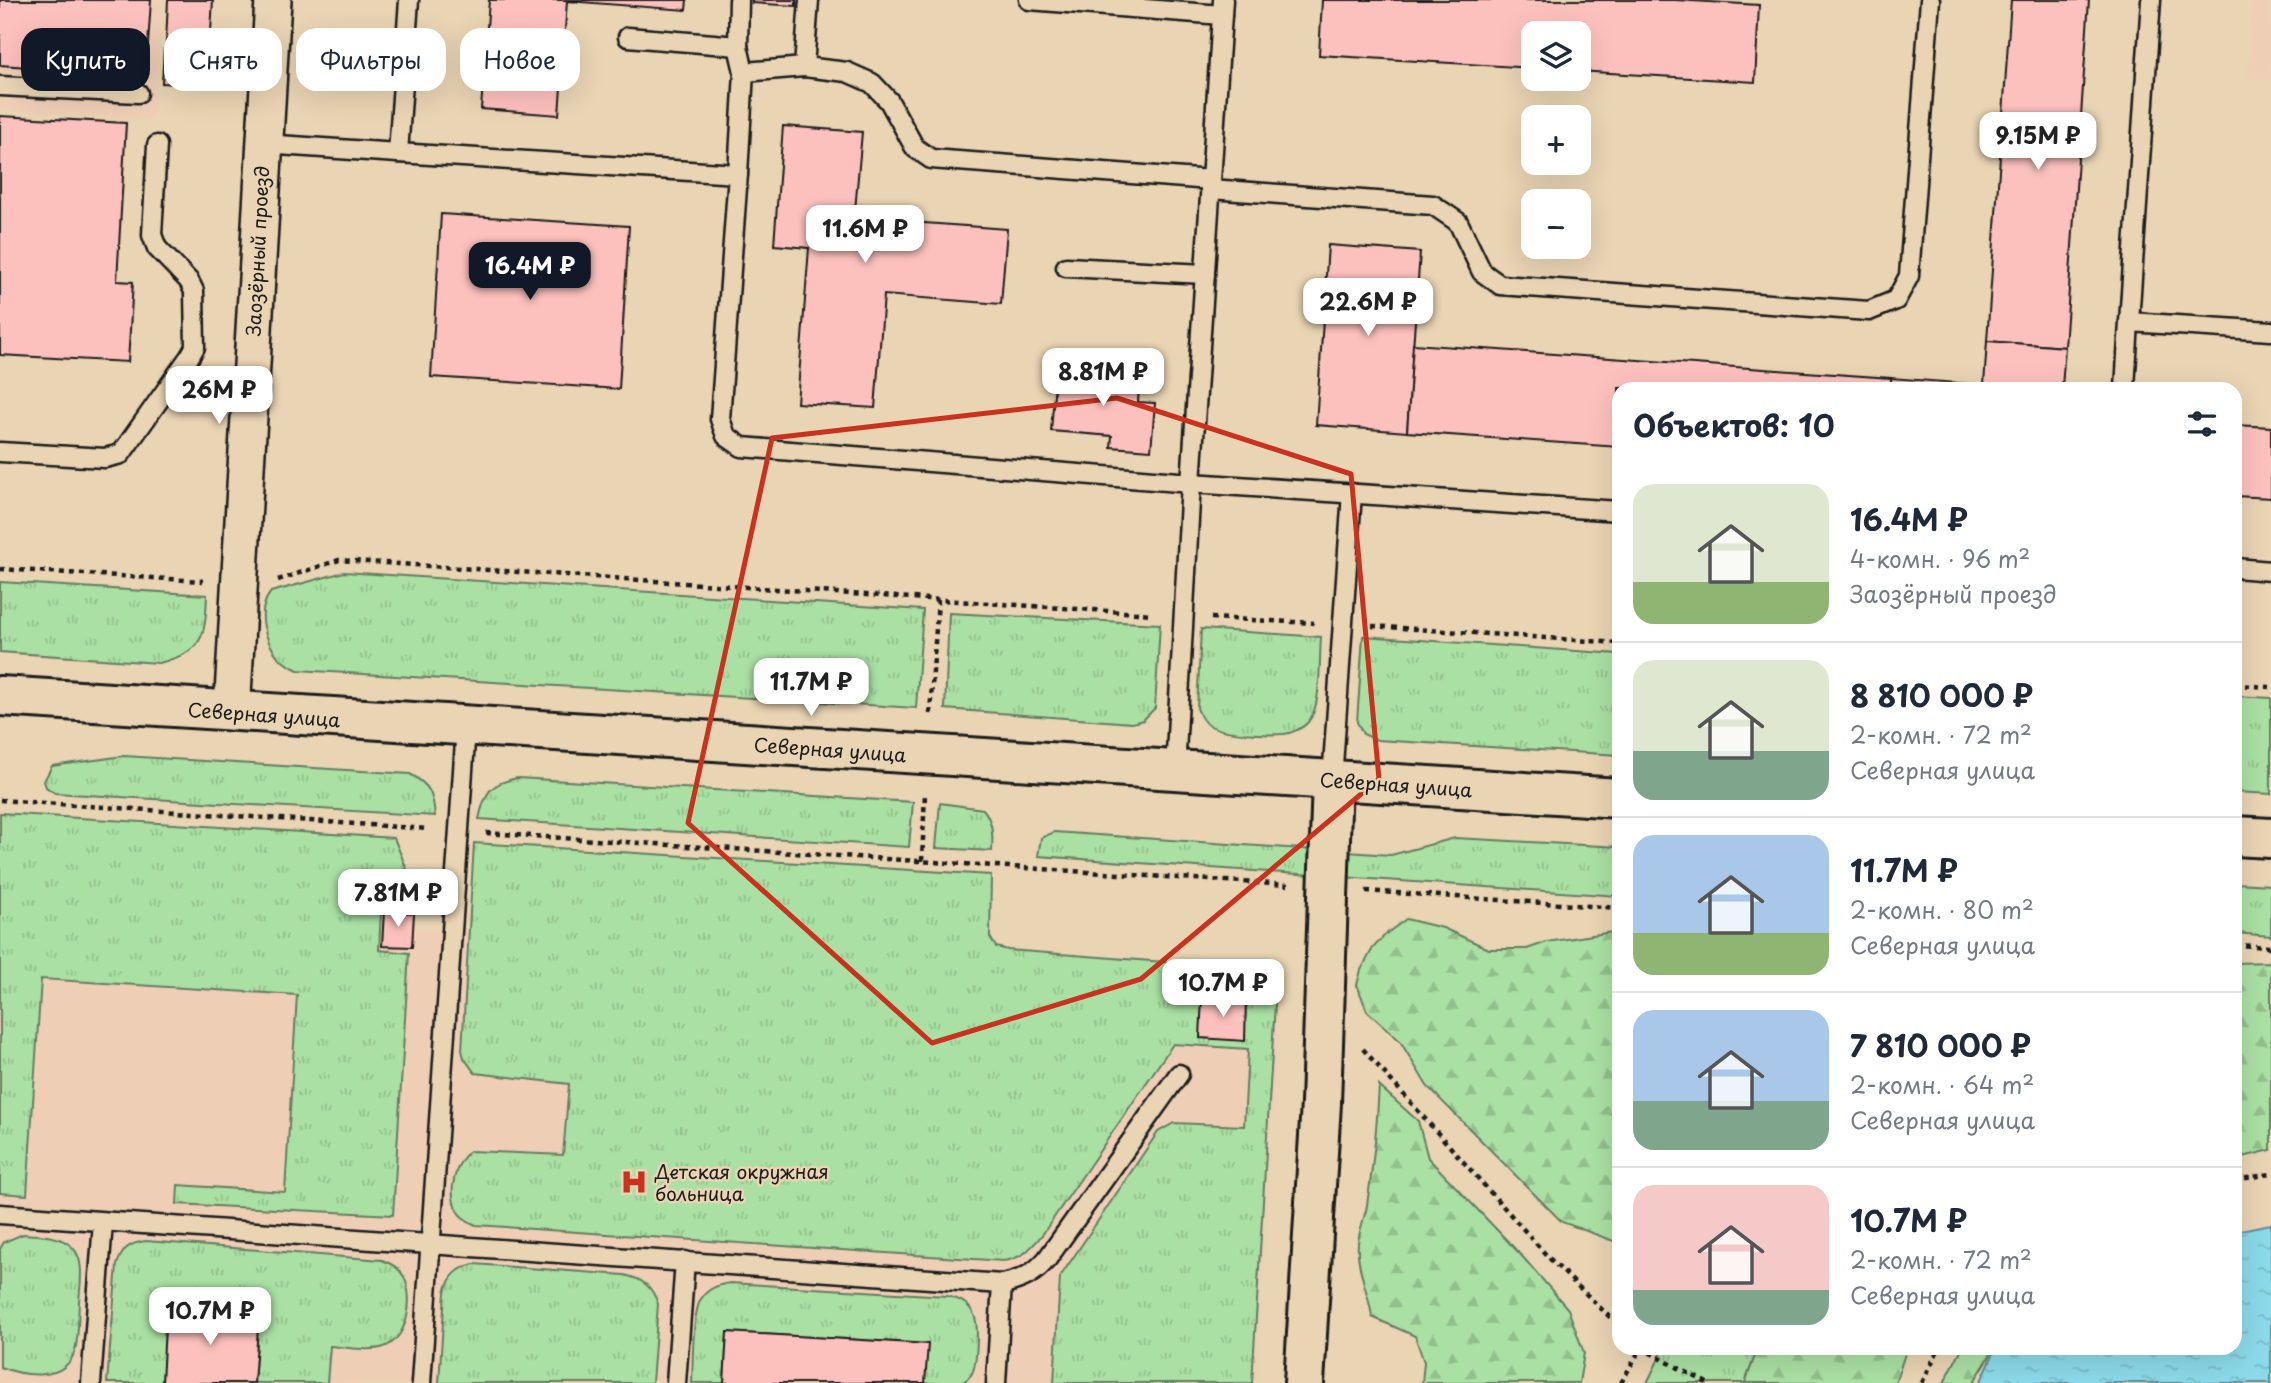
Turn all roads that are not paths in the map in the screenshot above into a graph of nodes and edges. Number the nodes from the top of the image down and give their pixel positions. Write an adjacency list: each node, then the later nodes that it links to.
1 (273, 0): 15 (street, Заозёрный проезд)
2 (409, 0): 17 (lane)
3 (739, 0): 10 (lane)
4 (808, 0): 11 (lane)
5 (1029, 0): 8 (lane)
6 (1930, 0): 19 (lane)
7 (2151, 0): 22 (lane)
8 (1223, 7): 19 (lane)
9 (628, 37): 10 (lane)
10 (738, 46): 12 (lane)
11 (804, 67): 12 (lane); 19 (lane)
12 (744, 72): 18 (lane)
13 (0, 86): 14 (lane)
14 (138, 93)
15 (263, 144): 17 (lane); 32 (street, Заозёрный проезд)
16 (157, 145): 25 (lane)
17 (398, 153): 18 (lane)
18 (738, 174): 26 (lane)
19 (1210, 184): 21 (lane)
20 (1066, 267): 21 (lane)
21 (1205, 274): 26 (lane)
22 (2129, 321): 23 (lane); 24 (lane)
23 (2271, 331)
24 (2124, 382)
25 (0, 452)
26 (1191, 483): 27 (lane); 34 (lane)
27 (1352, 493): 28 (lane); 35 (lane)
28 (1612, 511)
29 (2242, 569): 30 (lane)
30 (2271, 571)
31 (0, 696): 32 (main road, Северная улица)
32 (232, 712): 33 (main road, Северная улица)
33 (466, 727): 34 (main road, Северная улица); 42 (lane)
34 (1175, 771): 35 (main road, Северная улица)
35 (1332, 780): 36 (main road, Северная улица); 49 (main road)
36 (1612, 798)
37 (2242, 836): 38 (main road)
38 (2271, 838)
39 (1179, 1074): 44 (lane)
40 (0, 1214): 41 (lane)
41 (103, 1222): 42 (lane); 45 (lane)
42 (430, 1242): 43 (lane); 46 (lane)
43 (685, 1261): 44 (lane); 47 (lane)
44 (1002, 1284): 48 (lane)
45 (91, 1383)
46 (421, 1383)
47 (676, 1383)
48 (996, 1383)
49 (1304, 1383)

